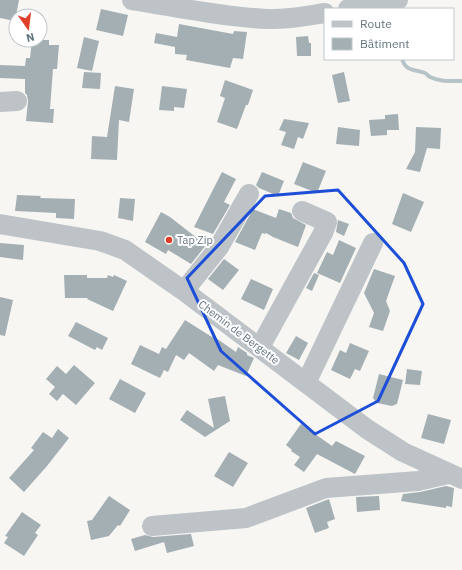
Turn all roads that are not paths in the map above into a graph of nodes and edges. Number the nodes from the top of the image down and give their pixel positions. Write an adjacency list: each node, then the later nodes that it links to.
1 (132, 0): 3 (street)
2 (398, 0): 4 (street)
3 (227, 8): 5 (street)
4 (354, 8)
5 (324, 13)
6 (249, 194): 10 (street)
7 (302, 210): 11 (street)
8 (0, 224): 10 (street, Chemin de Bergette)
9 (373, 243): 12 (street)
10 (184, 291): 11 (street, Chemin de Bergette)
11 (260, 347): 12 (street, Chemin de Bergette)
12 (306, 383): 13 (street, Chemin de Bergette)
13 (455, 476): 14 (street)
14 (152, 526)

